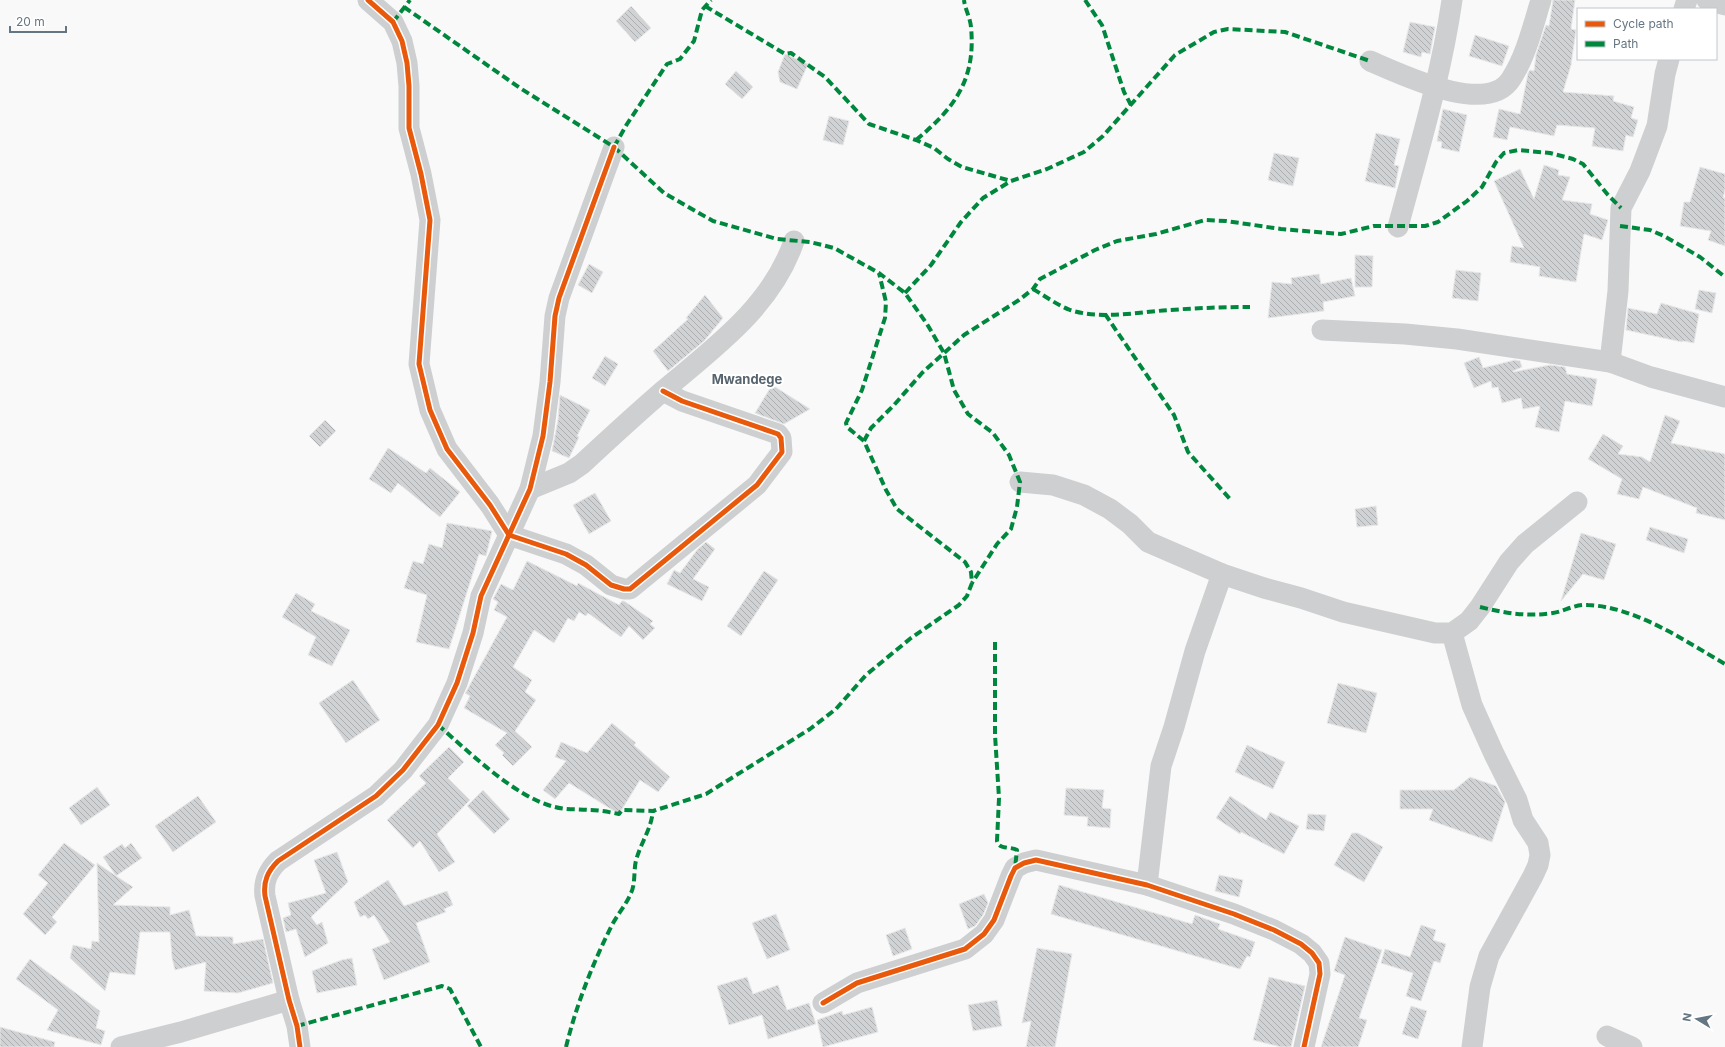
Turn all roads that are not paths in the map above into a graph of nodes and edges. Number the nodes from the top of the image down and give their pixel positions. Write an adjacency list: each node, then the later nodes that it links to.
1 (368, 0): 19 (street)
2 (1452, 0): 8 (street)
3 (1541, 0): 8 (street)
4 (1707, 0): 5 (street)
5 (1725, 5)
6 (1668, 60): 13 (street)
7 (1370, 61): 8 (street)
8 (1435, 87): 10 (street)
9 (614, 147): 17 (street)
10 (1398, 227)
11 (794, 240): 14 (street)
12 (1322, 330): 13 (street)
13 (1610, 362): 15 (street)
14 (662, 391): 17 (street); 19 (street)
15 (1725, 397)
16 (1020, 482): 20 (street)
17 (530, 489): 19 (street)
18 (1577, 502): 21 (street)
19 (509, 535): 23 (street)
20 (1222, 574): 21 (street); 22 (street)
21 (1452, 633): 30 (street)
22 (1147, 885): 24 (street); 29 (street)
23 (289, 1000): 26 (street); 28 (street)
24 (823, 1003)
25 (1607, 1036): 31 (street)
26 (149, 1044): 27 (street)
27 (121, 1047)
28 (300, 1047)
29 (1304, 1047)
30 (1472, 1047)
31 (1632, 1047)

